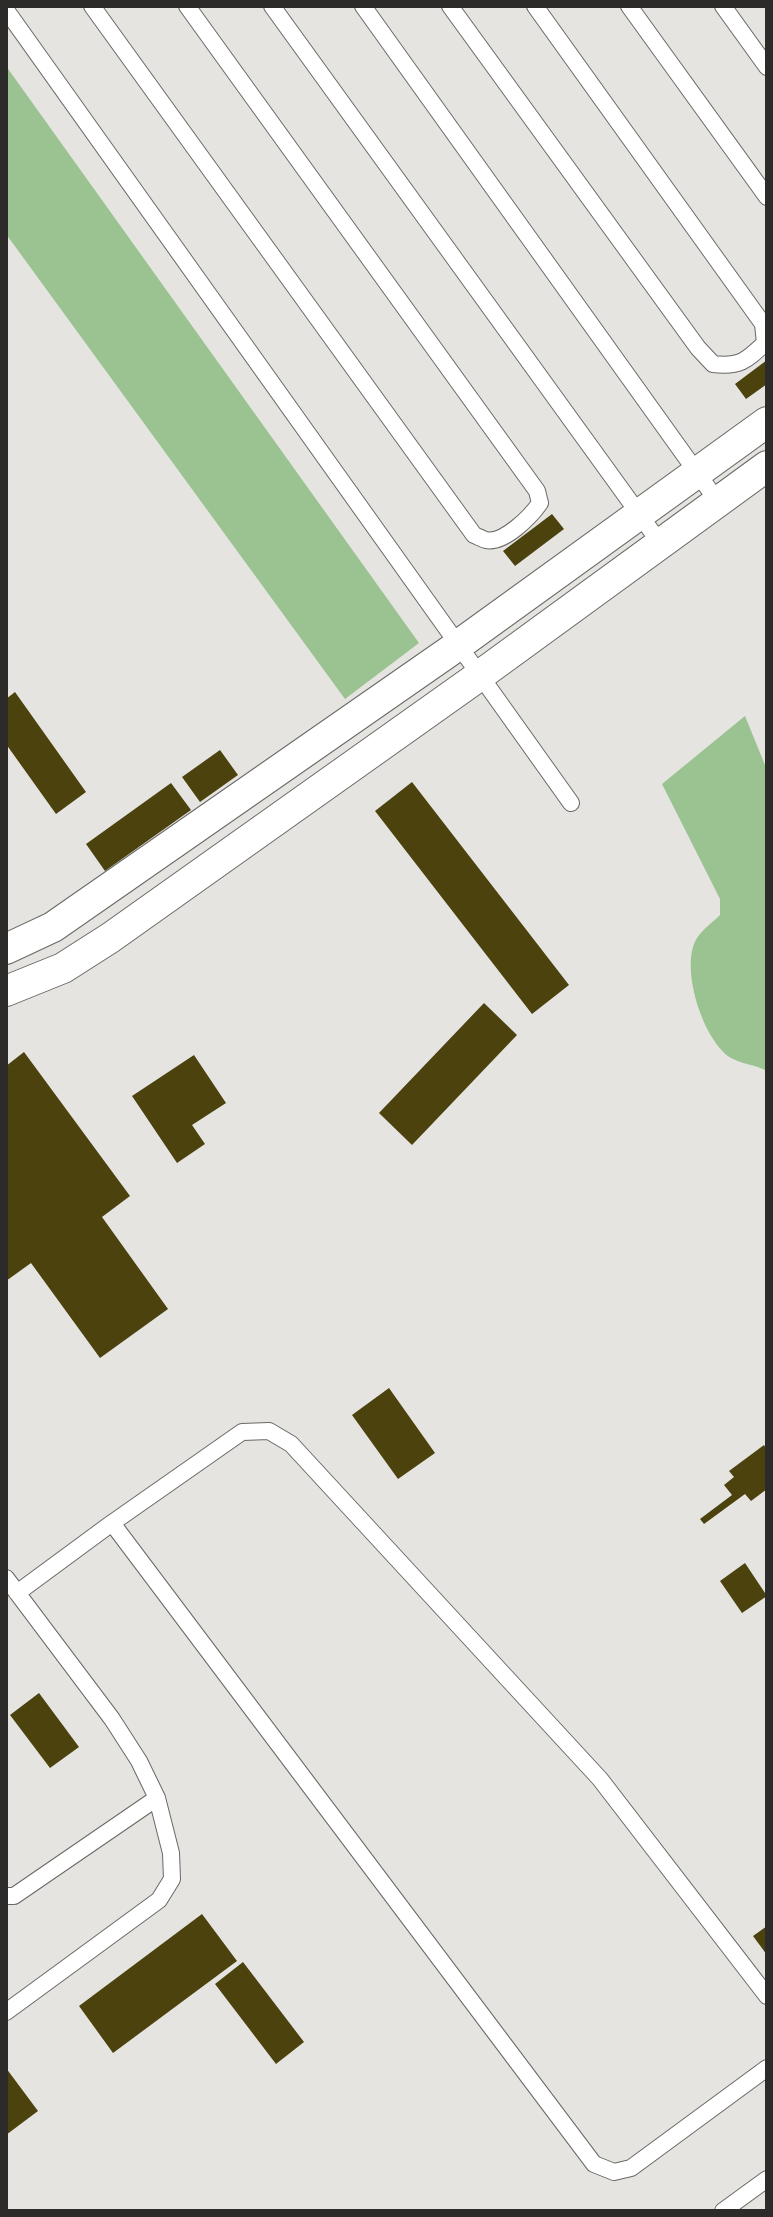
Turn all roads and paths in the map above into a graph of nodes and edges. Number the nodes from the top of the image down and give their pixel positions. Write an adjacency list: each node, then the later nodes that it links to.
1 (92, 6): 2 (lane)
2 (187, 6)
3 (272, 6): 16 (lane)
4 (363, 6): 14 (lane)
5 (450, 6): 6 (lane)
6 (535, 6)
7 (629, 6): 11 (lane)
8 (723, 6): 10 (lane)
9 (6, 10): 18 (lane)
10 (767, 67)
11 (767, 197)
12 (767, 422): 14 (street)
13 (767, 466): 15 (street)
14 (698, 472): 15 (lane); 16 (street)
15 (718, 502): 17 (street)
16 (640, 514): 17 (lane); 18 (street)
17 (660, 543): 19 (street)
18 (457, 646): 19 (lane); 21 (street)
19 (479, 676): 20 (lane); 22 (street)
20 (571, 803)
21 (6, 949)
22 (6, 991)
23 (112, 1523): 25 (lane); 28 (lane); 30 (lane)
24 (6, 1578): 25 (lane)
25 (17, 1593): 26 (lane)
26 (157, 1798): 27 (lane); 29 (lane)
27 (6, 1896)
28 (767, 1996)
29 (6, 2012)
30 (767, 2068)
31 (767, 2179): 32 (lane)
32 (723, 2211)

